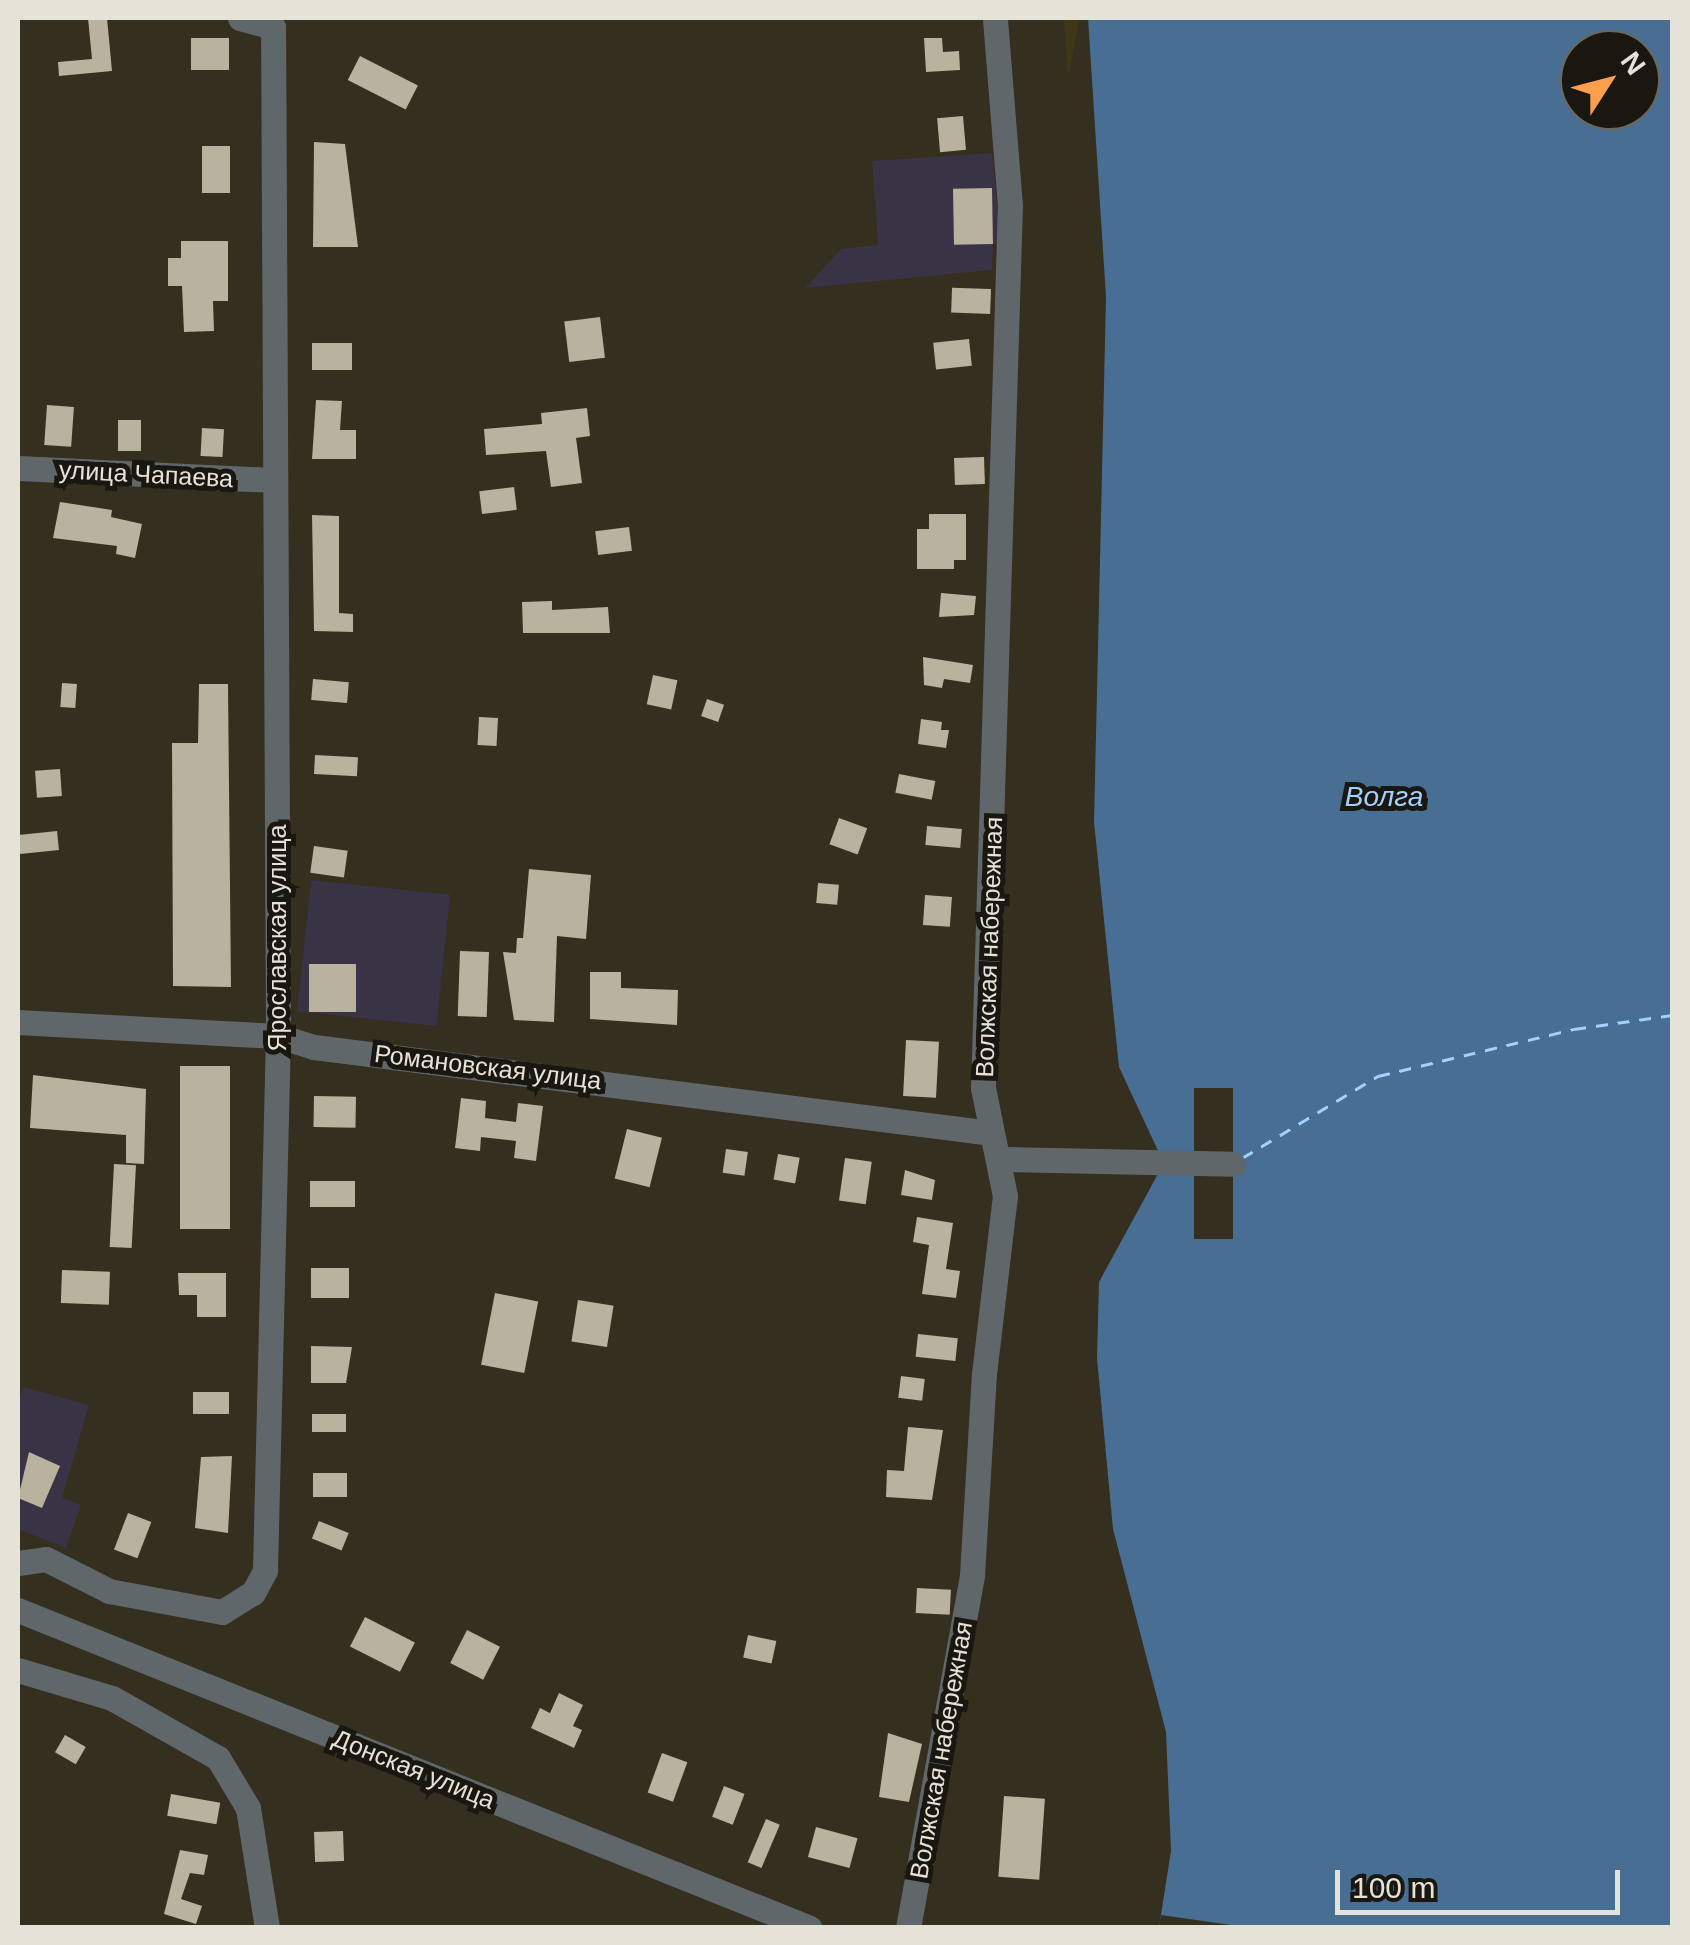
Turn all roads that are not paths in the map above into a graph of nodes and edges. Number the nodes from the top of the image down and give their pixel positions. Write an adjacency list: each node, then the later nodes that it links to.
1 (240, 18): 3 (street, Ярославская улица)
2 (994, 18): 8 (street, Волжская набережная)
3 (281, 22): 5 (street, Ярославская улица)
4 (18, 468): 5 (street, улица Чапаева)
5 (274, 480): 7 (street, Ярославская улица)
6 (18, 1022): 7 (street, Романовская улица)
7 (278, 1036): 8 (street, Романовская улица); 11 (street, Ярославская улица)
8 (991, 1132): 9 (street, Волжская набережная)
9 (1001, 1159): 10 (street); 16 (street, Волжская набережная)
10 (1233, 1164)
11 (18, 1563)
12 (18, 1610): 15 (street, Донская улица)
13 (18, 1670): 14 (street)
14 (267, 1928)
15 (810, 1928)
16 (908, 1928)

